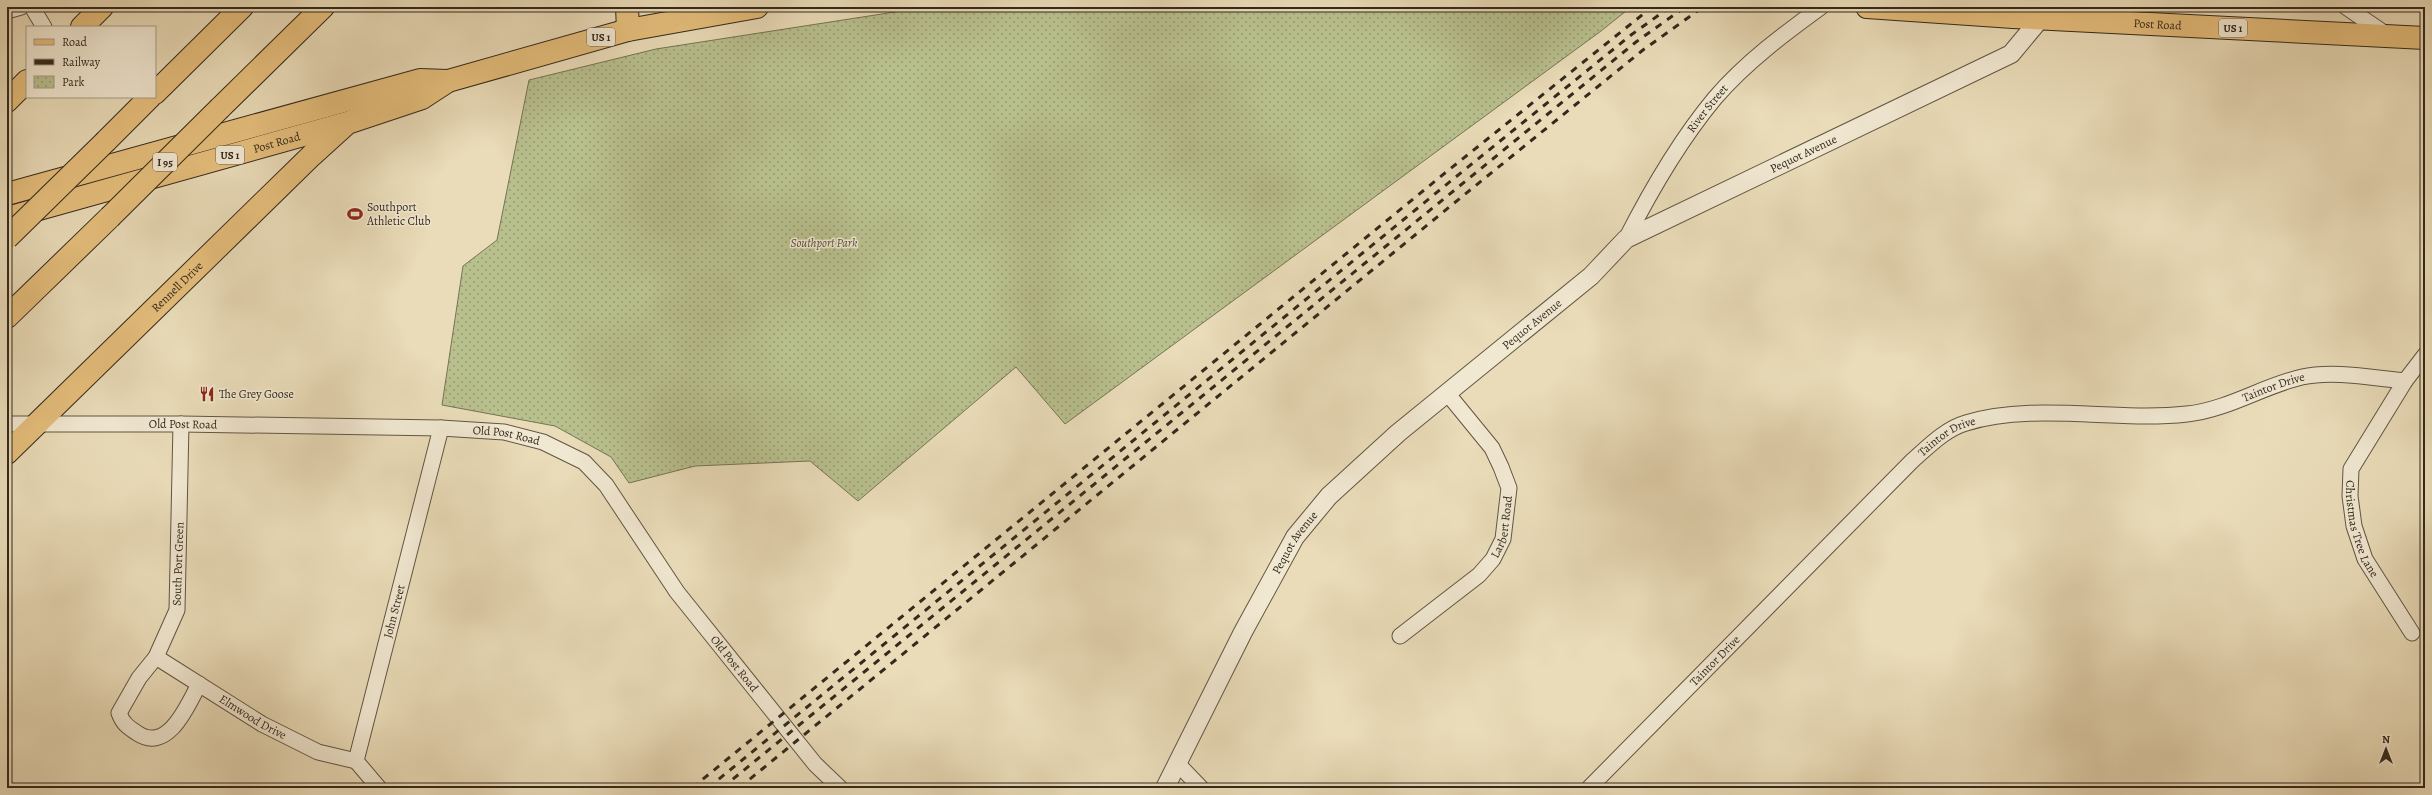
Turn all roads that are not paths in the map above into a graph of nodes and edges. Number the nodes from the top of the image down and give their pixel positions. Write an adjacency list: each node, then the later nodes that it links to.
1 (21, 7): 11 (street)
2 (32, 7): 13 (street)
3 (102, 7): 14 (main road)
4 (242, 7): 20 (main road)
5 (323, 7): 28 (main road, I 95, bridge)
6 (628, 7): 15 (main road)
7 (757, 7): 15 (main road, Post Road / US 1)
8 (1822, 7): 27 (street, River Street)
9 (1873, 7): 12 (main road, Post Road / US 1)
10 (2346, 7): 16 (street)
11 (7, 11)
12 (2041, 18): 16 (main road, Post Road / US 1); 27 (street, Pequot Avenue)
13 (43, 26)
14 (83, 26)
15 (628, 30): 18 (main road, Post Road / US 1)
16 (2388, 36): 17 (main road, Post Road / US 1)
17 (2425, 38)
18 (448, 81): 23 (main road, Post Road / US 1); 24 (main road, Post Road / US 1)
19 (26, 82): 22 (main road)
20 (156, 91)
21 (149, 98): 26 (main road, bridge)
22 (7, 101)
23 (350, 122): 25 (main road, Post Road / US 1); 33 (main road, Rennell Drive)
24 (7, 194)
25 (7, 218)
26 (7, 238)
27 (1626, 239): 31 (street, Pequot Avenue)
28 (7, 317)
29 (2425, 355): 30 (street)
30 (2404, 381): 37 (street, Christmas Tree Lane); 47 (street, Taintor Drive)
31 (1447, 393): 38 (street, Larbert Road); 42 (street, Pequot Avenue)
32 (7, 424): 33 (street, Old Post Road)
33 (36, 424): 34 (street, Old Post Road); 36 (main road, Rennell Drive)
34 (181, 424): 35 (street, Old Post Road); 39 (street, South Port Green)
35 (441, 428): 41 (street, John Street); 44 (street, Old Post Road)
36 (7, 453)
37 (2412, 633)
38 (1400, 636)
39 (156, 657): 40 (street, Elmwood Drive); 40 (street, South Port Green)
40 (199, 684): 41 (street, Elmwood Drive)
41 (356, 761): 43 (street)
42 (1178, 764): 45 (street, Pequot Avenue); 46 (street)
43 (379, 788)
44 (840, 788)
45 (1165, 788)
46 (1201, 788)
47 (1589, 788)

